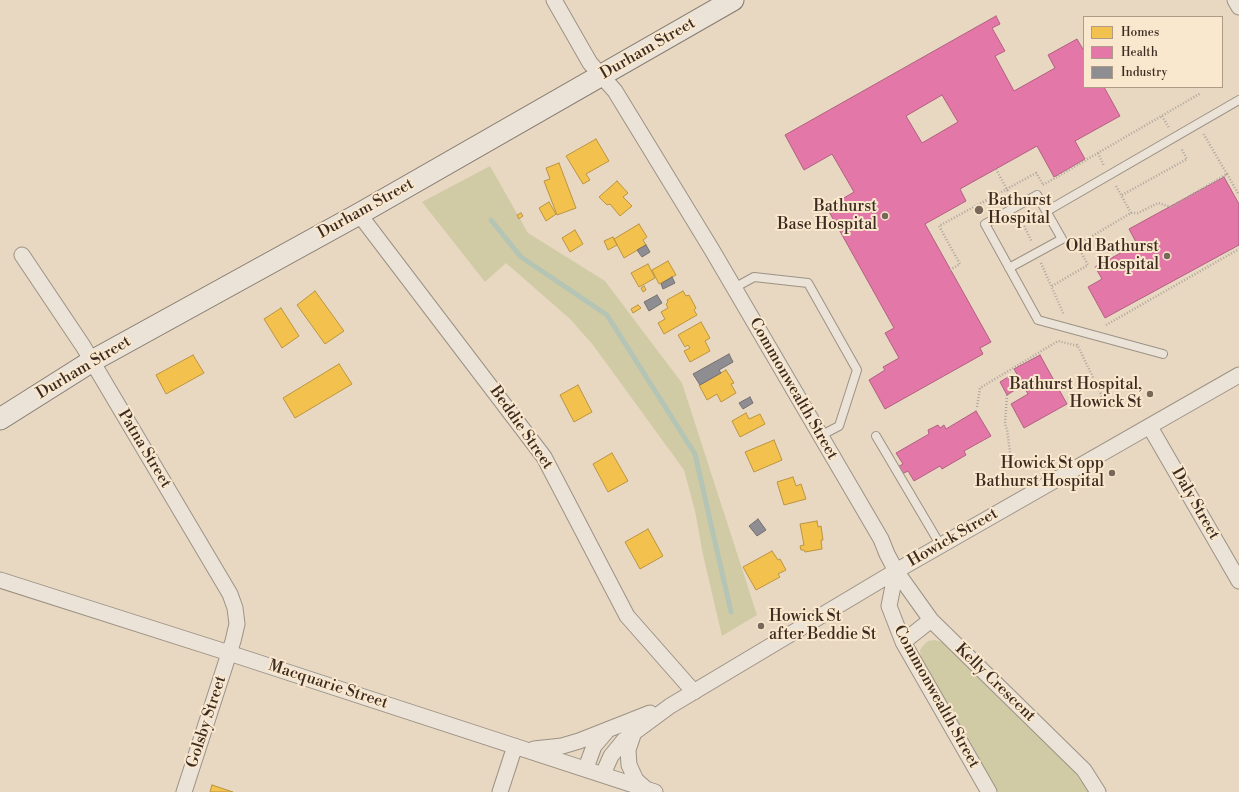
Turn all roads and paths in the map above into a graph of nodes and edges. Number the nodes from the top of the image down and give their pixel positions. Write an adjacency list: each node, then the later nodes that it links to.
1 (554, 0): 5 (street, Commonwealth Street)
2 (732, 0): 5 (main road, Durham Street)
3 (1235, 0): 4 (street)
4 (1239, 7)
5 (602, 76): 20 (main road, Durham Street); 29 (street, Commonwealth Street)
6 (1201, 93): 8 (path)
7 (1239, 100): 10 (lane)
8 (1162, 116): 10 (path); 13 (path)
9 (1202, 131): 12 (path)
10 (1174, 136): 15 (path); 17 (lane)
11 (996, 169): 14 (path)
12 (1227, 174): 16 (path); 22 (path)
13 (1043, 185): 14 (path); 17 (path)
14 (1007, 189): 18 (path); 27 (path)
15 (1122, 195)
16 (1239, 195)
17 (1055, 206): 19 (lane)
18 (1016, 207): 19 (lane); 24 (path); 26 (lane)
19 (1047, 211): 24 (lane)
20 (359, 214): 34 (main road, Durham Street); 51 (street, Beddie Street)
21 (1074, 239): 22 (path)
22 (1077, 245): 28 (path)
23 (1239, 249): 31 (path)
24 (1037, 253): 26 (lane); 28 (path)
25 (22, 255): 34 (street, Patna Street)
26 (1010, 268): 30 (lane)
27 (950, 270)
28 (1052, 286): 30 (path)
29 (734, 288): 41 (street, Commonwealth Street); 41 (lane)
30 (1070, 328): 32 (path); 33 (lane)
31 (1100, 329)
32 (1078, 346): 37 (path); 38 (path)
33 (1163, 354)
34 (92, 361): 39 (main road, Durham Street); 50 (street, Patna Street)
35 (1239, 375): 40 (street, Howick Street)
36 (1007, 395): 43 (path)
37 (1106, 404)
38 (977, 407)
39 (0, 419)
40 (1150, 427): 44 (street, Howick Street); 47 (street, Daly Street)
41 (820, 436): 45 (street, Commonwealth Street)
42 (876, 436): 44 (lane)
43 (1014, 460)
44 (940, 546): 45 (street, Howick Street)
45 (896, 571): 48 (street, Kelly Crescent); 49 (street, Commonwealth Street); 51 (street, Howick Street)
46 (0, 580): 50 (street, Macquarie Street)
47 (1239, 581)
48 (931, 620): 49 (street); 62 (street, Kelly Crescent)
49 (903, 642): 61 (street, Commonwealth Street)
50 (229, 653): 55 (street, Macquarie Street); 59 (street, Golsby Street)
51 (694, 692): 52 (street, Howick Street)
52 (670, 706): 53 (street, Howick Street); 54 (street, Howick Street)
53 (606, 731): 55 (street, Howick Street); 56 (street)
54 (634, 732): 57 (street, Howick Street); 58 (street)
55 (520, 747): 56 (street, Macquarie Street); 60 (street)
56 (586, 768): 57 (street, Macquarie Street)
57 (603, 774): 58 (street, Macquarie Street)
58 (650, 790)
59 (184, 792)
60 (500, 792)
61 (989, 792)
62 (1098, 792)

